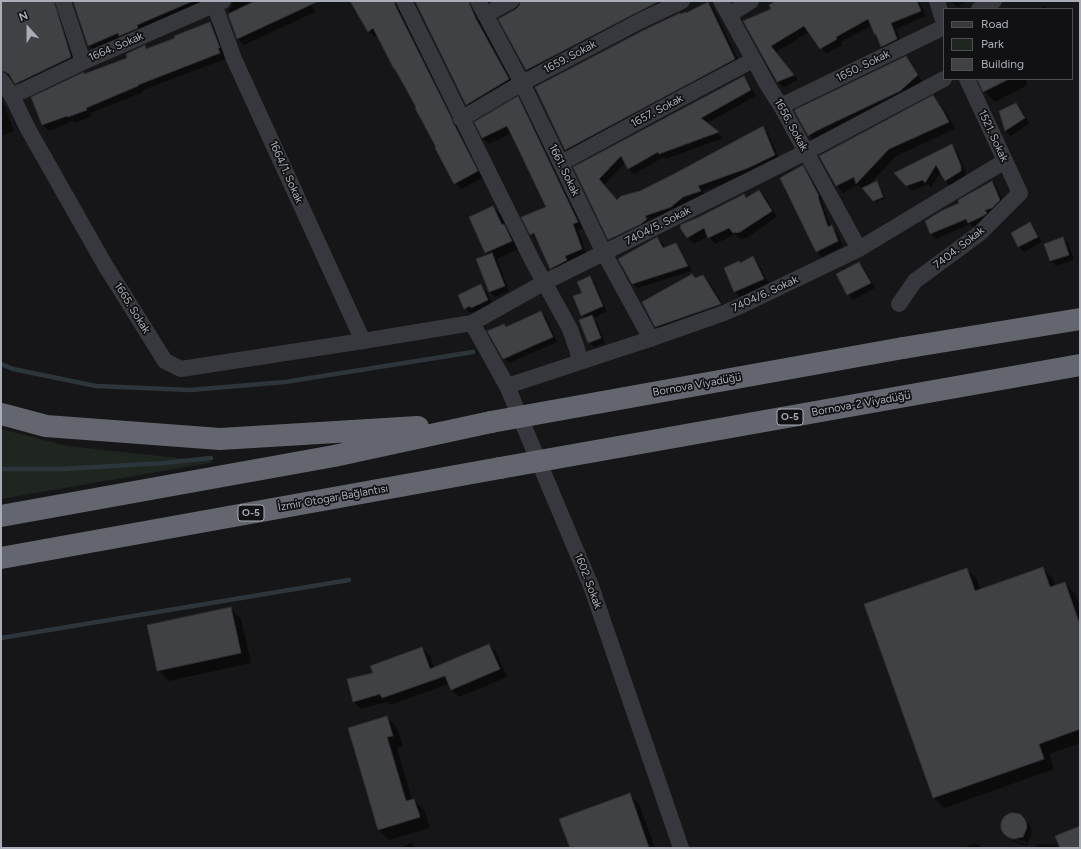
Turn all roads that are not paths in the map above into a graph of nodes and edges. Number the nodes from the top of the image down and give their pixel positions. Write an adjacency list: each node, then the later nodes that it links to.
1 (63, 1): 16 (street)
2 (404, 1): 22 (street)
3 (511, 1): 10 (street)
4 (682, 1): 19 (street, 1659. Sokak)
5 (721, 1): 12 (street, 1656. Sokak)
6 (751, 1): 12 (street)
7 (937, 1): 13 (street)
8 (994, 1): 11 (street)
9 (217, 2): 16 (street, 1664. Sokak); 34 (street, 1664/1. Sokak)
10 (481, 8): 19 (street, 1661. Sokak)
11 (981, 8)
12 (729, 15): 15 (street, 1656. Sokak)
13 (943, 20)
14 (943, 27): 21 (street, 1650. Sokak)
15 (753, 60): 21 (street, 1656. Sokak); 25 (street, 1657. Sokak)
16 (83, 62): 20 (street, 1664. Sokak)
17 (943, 80): 23 (street, 7404/5. Sokak)
18 (967, 80): 24 (street, 1521. Sokak)
19 (522, 83): 22 (street, 1659. Sokak); 25 (street, 1661. Sokak)
20 (4, 86): 34 (street, 1665. Sokak)
21 (781, 106): 23 (street, 1656. Sokak)
22 (461, 119): 29 (street)
23 (806, 152): 27 (street, 1656. Sokak); 28 (street, 7404/5. Sokak)
24 (1005, 161): 26 (street, 1521. Sokak); 27 (street, 7404/6. Sokak)
25 (561, 163): 28 (street, 1661. Sokak)
26 (1020, 193): 30 (street, 7404. Sokak)
27 (859, 249): 33 (street, 7404/6. Sokak)
28 (604, 253): 29 (street, 7404/5. Sokak); 33 (street, 1661. Sokak)
29 (545, 282): 32 (street, 7404/5. Sokak); 35 (street)
30 (899, 304)
31 (1080, 319): 39 (highway, Bornova Viyadüğü, bridge)
32 (472, 323): 34 (street, 7404/5. Sokak); 37 (street, 1602. Sokak)
33 (651, 339): 35 (street, 7404/6. Sokak)
34 (363, 341)
35 (580, 362): 37 (street, 7404/6. Sokak)
36 (1080, 365): 40 (highway, Bornova-2 Viyadüğü / O-5, bridge)
37 (507, 386): 43 (street, 1602. Sokak)
38 (1, 414): 39 (highway)
39 (491, 422): 41 (highway)
40 (500, 468): 42 (highway, İzmir Otogar Bağlantısı / O-5)
41 (1, 516)
42 (1, 558)
43 (681, 848)

